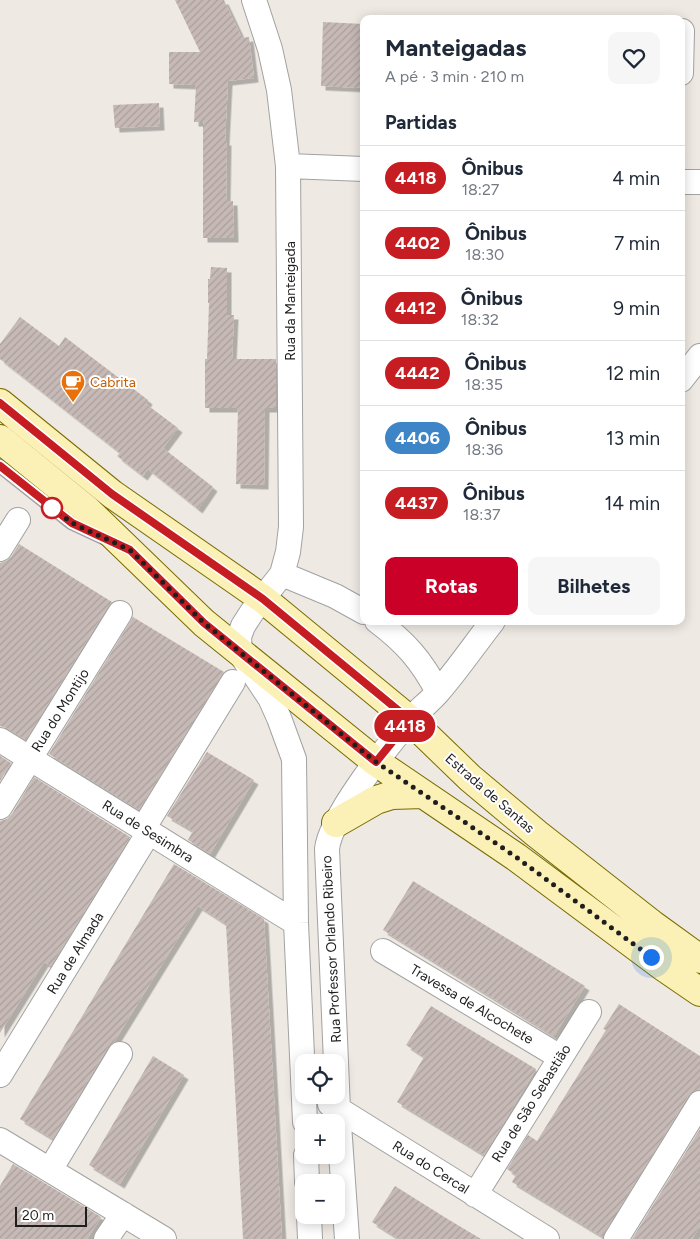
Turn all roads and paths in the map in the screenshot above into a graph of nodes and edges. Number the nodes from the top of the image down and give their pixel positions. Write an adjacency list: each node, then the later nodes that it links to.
1 (254, 0): 2 (street, Rua da Manteigada)
2 (288, 166): 3 (street); 14 (street, Rua da Manteigada)
3 (360, 169)
4 (685, 182): 5 (street)
5 (700, 182)
6 (700, 356): 7 (street)
7 (685, 375)
8 (0, 403): 15 (main road, Estrada de Santas)
9 (0, 439): 13 (main road)
10 (0, 466): 13 (lane)
11 (18, 520): 12 (street)
12 (0, 549)
13 (130, 550): 20 (main road)
14 (282, 574): 15 (street, Rua da Manteigada); 16 (street)
15 (263, 599): 20 (street, Rua da Manteigada); 23 (main road, Estrada de Santas)
16 (360, 610)
17 (120, 613): 25 (street, Rua do Montijo)
18 (382, 625): 22 (street)
19 (490, 625): 22 (street, Rua Professor Orlando Ribeiro)
20 (240, 653): 26 (main road); 31 (street)
21 (233, 682): 30 (street, Rua de Almada)
22 (438, 692): 23 (street, Rua Professor Orlando Ribeiro)
23 (410, 720): 26 (street, Rua Professor Orlando Ribeiro); 33 (main road, Estrada de Santas)
24 (0, 740): 25 (street, Rua de Sesimbra)
25 (30, 759): 28 (street, Rua do Montijo); 30 (street, Rua de Sesimbra)
26 (376, 762): 27 (main road); 29 (street, Rua Professor Orlando Ribeiro)
27 (422, 794): 29 (main road); 34 (main road)
28 (0, 807)
29 (336, 823): 42 (street, Rua Professor Orlando Ribeiro)
30 (146, 830): 31 (street, Rua de Sesimbra); 39 (street, Rua de Almada)
31 (296, 923): 37 (street)
32 (384, 951): 38 (street, Travessa de Alcochete)
33 (700, 959)
34 (700, 992)
35 (589, 1012): 38 (street, Rua de São Sebastião)
36 (120, 1054): 44 (street)
37 (302, 1054)
38 (560, 1057): 45 (street, Rua de São Sebastião)
39 (0, 1075)
40 (700, 1103): 53 (street)
41 (328, 1104): 42 (street, Rua do Cercal)
42 (338, 1110): 45 (street, Rua do Cercal); 48 (street, Rua Professor Orlando Ribeiro)
43 (1, 1143): 44 (street)
44 (50, 1170): 46 (street)
45 (475, 1194): 52 (street, Rua do Cercal)
46 (123, 1214): 49 (street); 50 (street)
47 (309, 1224): 51 (street)
48 (350, 1237)
49 (106, 1239)
50 (164, 1239)
51 (310, 1239)
52 (547, 1239)
53 (616, 1239)

